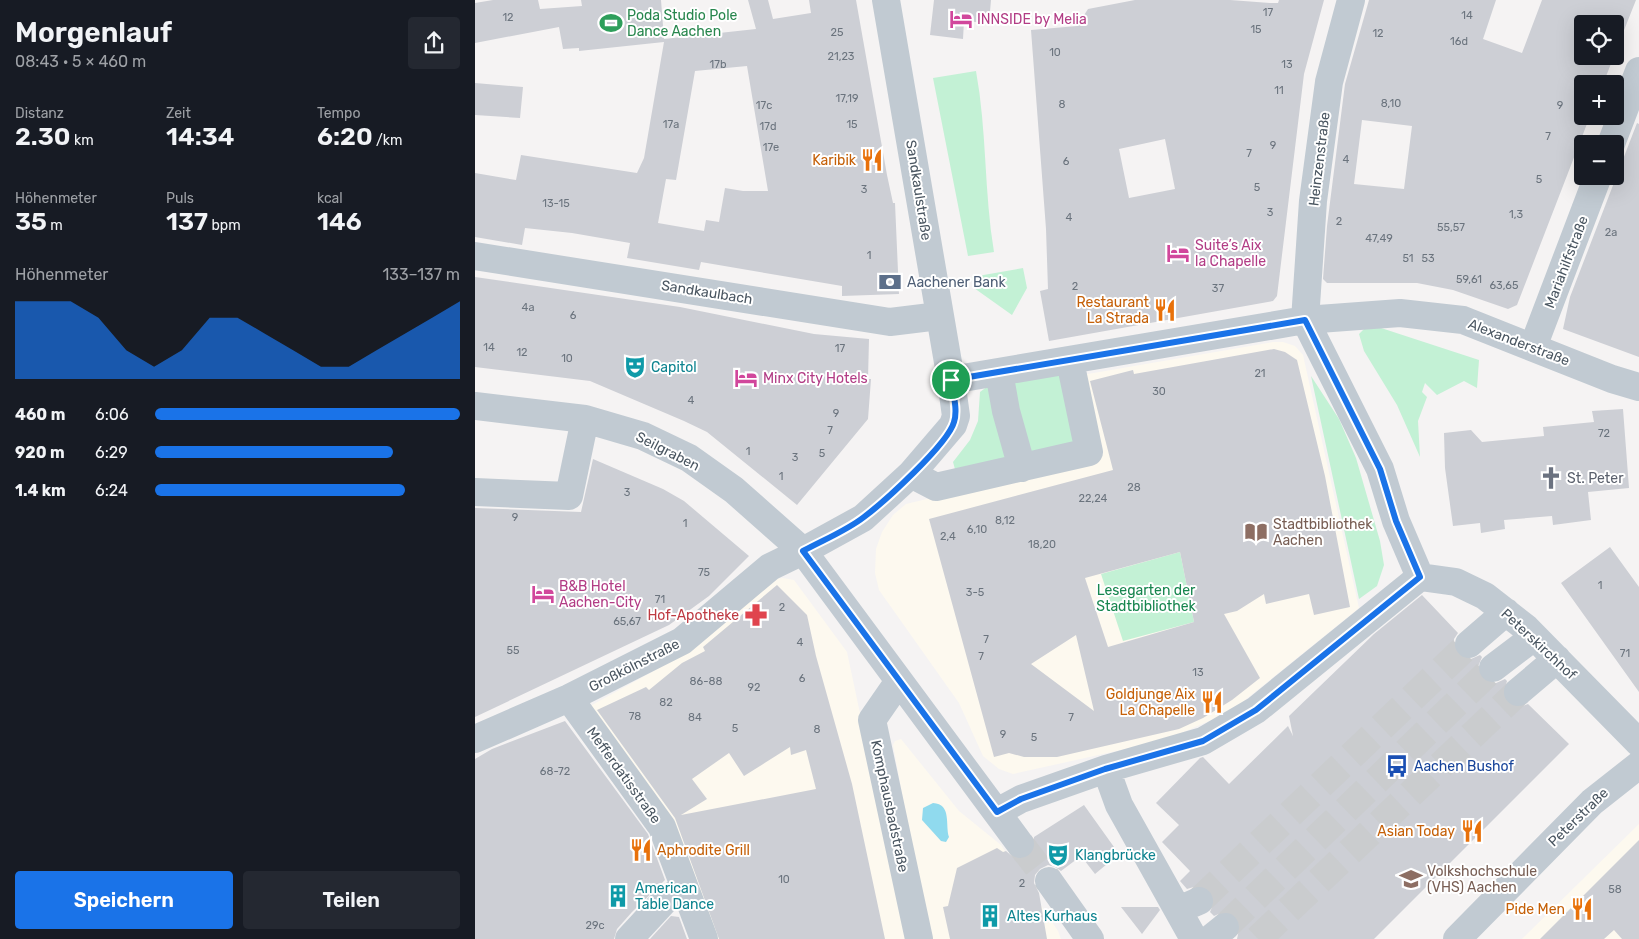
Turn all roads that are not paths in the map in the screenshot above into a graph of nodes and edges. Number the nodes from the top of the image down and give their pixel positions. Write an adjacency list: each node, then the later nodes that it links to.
1 (886, 0): 7 (street, Sandkaulstraße)
2 (1351, 0): 8 (street, Heinzenstraße)
3 (1639, 71): 4 (street)
4 (1614, 135)
5 (1595, 185): 9 (street, Mariahilfstraße)
6 (475, 256): 7 (street, Sandkaulbach)
7 (939, 316): 12 (street, Sandkaulstraße)
8 (1305, 320): 9 (street, Alexanderstraße); 10 (street, Alexanderstraße); 20 (street)
9 (1533, 347): 13 (street, Alexanderstraße)
10 (1070, 361): 11 (street, Alexanderstraße); 16 (street)
11 (999, 372): 12 (street, Alexanderstraße); 16 (street)
12 (951, 380): 17 (street)
13 (1639, 387)
14 (475, 406): 15 (street, Seilgraben)
15 (585, 419): 18 (street); 19 (street, Seilgraben)
16 (1022, 468): 17 (street)
17 (911, 474): 19 (street)
18 (475, 492)
19 (803, 551): 26 (street); 28 (street, Großkölnstraße)
20 (1420, 577): 21 (street, Peterskirchhof); 32 (street)
21 (1506, 612): 22 (street, Peterskirchhof); 23 (street)
22 (1534, 637): 24 (street, Peterskirchhof); 25 (street)
23 (1469, 644)
24 (1557, 659): 27 (street); 30 (street, Peterskirchhof)
25 (1493, 668)
26 (899, 681): 33 (street); 39 (street, Komphausbadstraße)
27 (1518, 692)
28 (569, 698): 29 (street, Großkölnstraße); 36 (street, Mefferdatisstraße)
29 (475, 739)
30 (1639, 743)
31 (1639, 765): 42 (street, Peterstraße)
32 (1105, 769): 33 (street); 41 (street)
33 (997, 812): 34 (street)
34 (1020, 844)
35 (1049, 881): 40 (street)
36 (685, 888): 37 (street); 38 (street, Mefferdatisstraße)
37 (629, 939)
38 (705, 939)
39 (919, 939)
40 (1090, 939)
41 (1194, 939)
42 (1457, 939)

